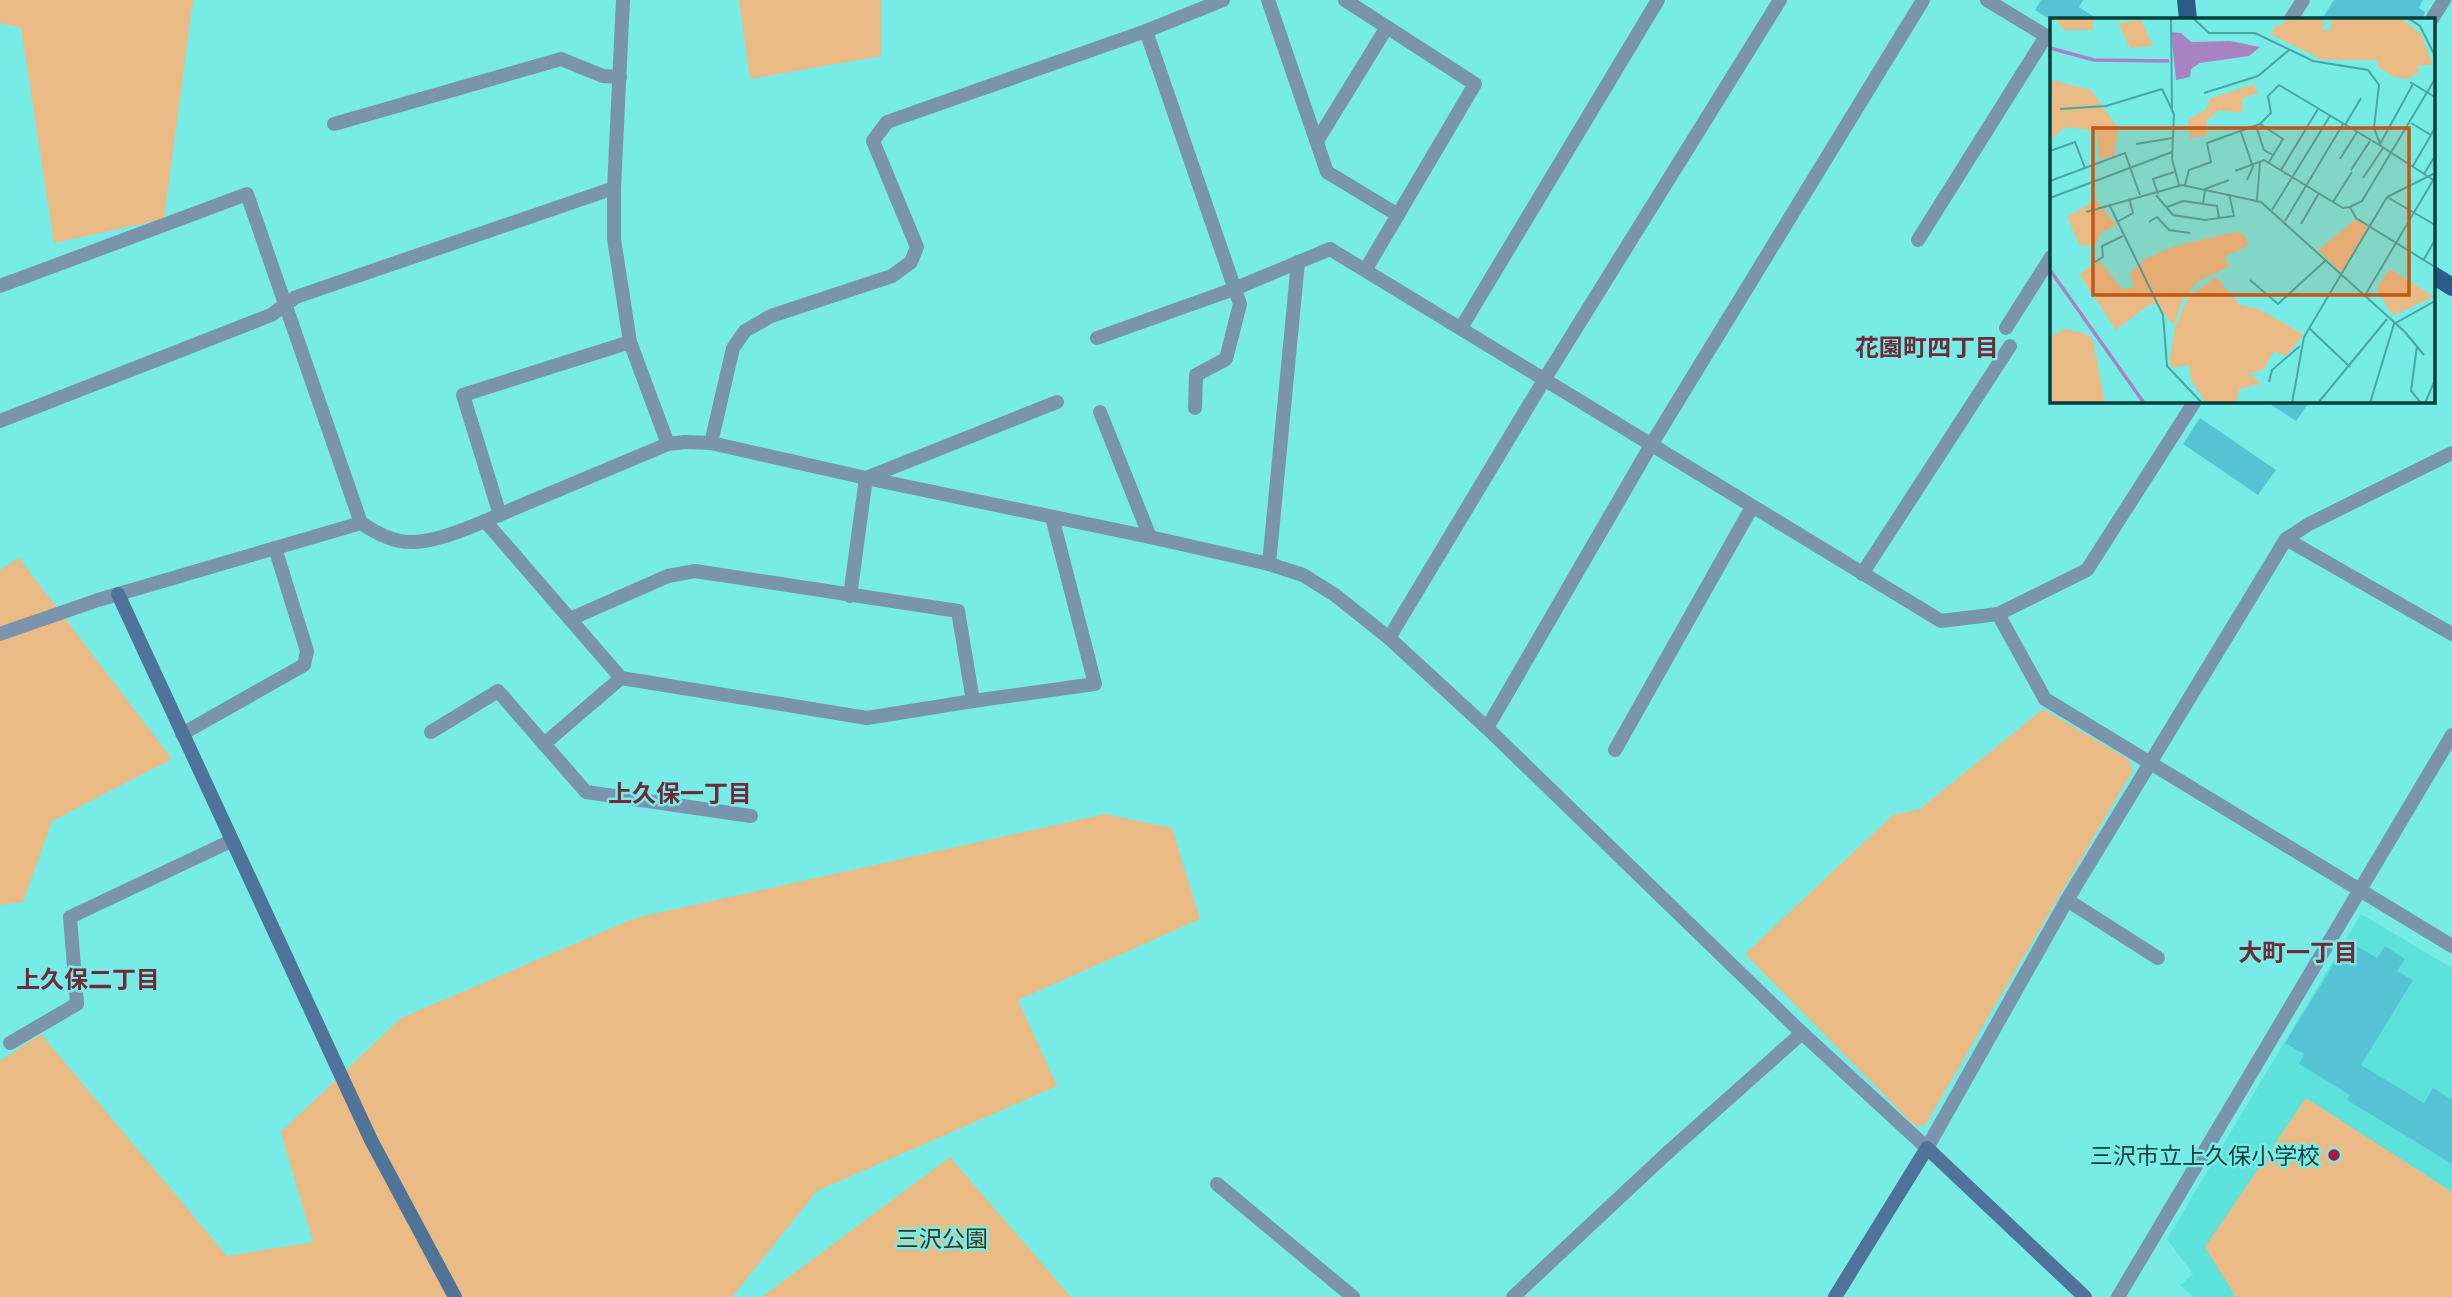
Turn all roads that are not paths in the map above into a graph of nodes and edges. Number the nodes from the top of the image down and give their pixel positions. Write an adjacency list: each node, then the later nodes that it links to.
1 (623, 0): 18 (street)
2 (1223, 0): 16 (street)
3 (1268, 0): 20 (street)
4 (1345, 0): 15 (street)
5 (1658, 0): 32 (street)
6 (1780, 0): 37 (street)
7 (1923, 0): 45 (street)
8 (1987, 0): 17 (street)
9 (2186, 0): 12 (main road)
10 (2303, 0): 13 (street)
11 (2444, 0): 14 (street)
12 (2188, 18)
13 (2292, 18)
14 (2433, 18)
15 (1387, 27): 20 (street); 22 (street)
16 (1146, 31): 30 (street); 43 (street)
17 (2049, 38): 23 (street)
18 (620, 77): 19 (street); 21 (street)
19 (334, 124)
20 (1317, 141): 22 (street)
21 (614, 188): 31 (street); 35 (street)
22 (1398, 215): 26 (street)
23 (1918, 240)
24 (2050, 259): 33 (street)
25 (1298, 262): 26 (street); 30 (street); 56 (street)
26 (1366, 269): 32 (street)
27 (2434, 276): 29 (main road)
28 (0, 286): 31 (street)
29 (2452, 287)
30 (1234, 289): 34 (street); 40 (street)
31 (287, 305): 42 (street); 52 (street)
32 (1461, 328): 37 (street)
33 (2006, 328)
34 (1097, 338)
35 (630, 342): 44 (street); 49 (street)
36 (2010, 346): 57 (street)
37 (1544, 380): 45 (street); 64 (street)
38 (1057, 402): 47 (street)
39 (2194, 402): 60 (street)
40 (1195, 408)
41 (1100, 412): 53 (street)
42 (0, 421)
43 (711, 443): 44 (street); 47 (street)
44 (668, 444): 49 (street)
45 (1651, 445): 48 (street); 67 (street)
46 (2452, 453): 54 (street)
47 (866, 478): 50 (street); 59 (street)
48 (1752, 507): 57 (street); 72 (street)
49 (500, 515): 51 (street)
50 (1052, 517): 53 (street); 66 (street)
51 (485, 521): 52 (street); 61 (street)
52 (360, 523): 55 (street)
53 (1150, 537): 56 (street)
54 (2286, 538): 63 (street); 73 (street)
55 (275, 548): 58 (street); 69 (street)
56 (1269, 565): 64 (street)
57 (1862, 574): 60 (street)
58 (118, 594): 62 (street); 69 (street)
59 (850, 596): 61 (street); 66 (street)
60 (1998, 614): 73 (street)
61 (570, 619): 65 (street)
62 (0, 634)
63 (2452, 634)
64 (1389, 638): 67 (street)
65 (621, 678): 66 (street); 71 (street)
66 (973, 701)
67 (1487, 728): 80 (street)
68 (431, 732): 71 (street)
69 (182, 734): 75 (street)
70 (2452, 735): 76 (street)
71 (544, 744): 74 (street)
72 (1615, 750)
73 (2150, 760): 76 (street); 77 (street)
74 (751, 816)
75 (231, 841): 81 (street); 84 (street)
76 (2360, 890): 78 (street); 89 (street)
77 (2067, 900): 79 (street); 82 (street)
78 (2452, 946)
79 (2158, 958)
80 (1802, 1033): 82 (street); 86 (street)
81 (10, 1043)
82 (1927, 1148): 87 (street); 88 (street)
83 (1217, 1184): 85 (street)
84 (455, 1297)
85 (1353, 1297)
86 (1513, 1297)
87 (1835, 1297)
88 (2085, 1297)
89 (2118, 1297)

